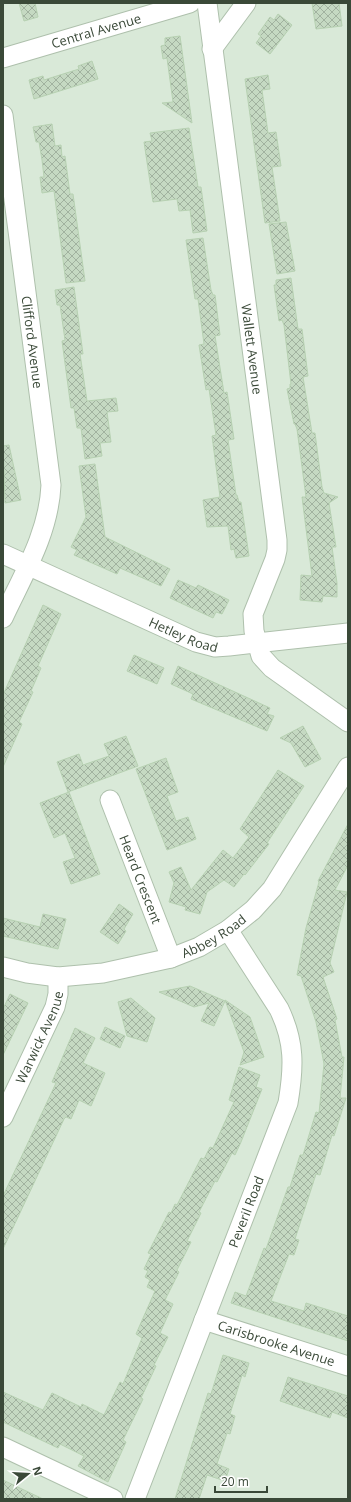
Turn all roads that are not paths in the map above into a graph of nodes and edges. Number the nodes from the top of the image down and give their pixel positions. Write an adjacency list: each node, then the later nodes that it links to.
1 (190, 3): 5 (street, Central Avenue)
2 (207, 3): 4 (street, Wallett Avenue)
3 (246, 3): 4 (street)
4 (212, 49): 11 (street, Wallett Avenue)
5 (3, 58)
6 (3, 115): 8 (street, Clifford Avenue)
7 (3, 554): 8 (street, Hetley Road)
8 (27, 566): 9 (street, Clifford Avenue); 11 (street, Hetley Road)
9 (3, 618)
10 (348, 633): 11 (street, Hetley Road)
11 (258, 644): 12 (street)
12 (348, 722)
13 (348, 767): 15 (street, Abbey Road)
14 (110, 800): 16 (street, Heard Crescent)
15 (228, 930): 16 (street, Abbey Road); 20 (street, Peveril Road)
16 (170, 958): 18 (street, Abbey Road)
17 (3, 967): 18 (street, Abbey Road)
18 (58, 977): 19 (street, Warwick Avenue)
19 (3, 1117)
20 (204, 1320): 21 (street, Carisbrooke Avenue); 24 (street, Peveril Road)
21 (348, 1366)
22 (3, 1447): 23 (street)
23 (113, 1499)
24 (135, 1499)

